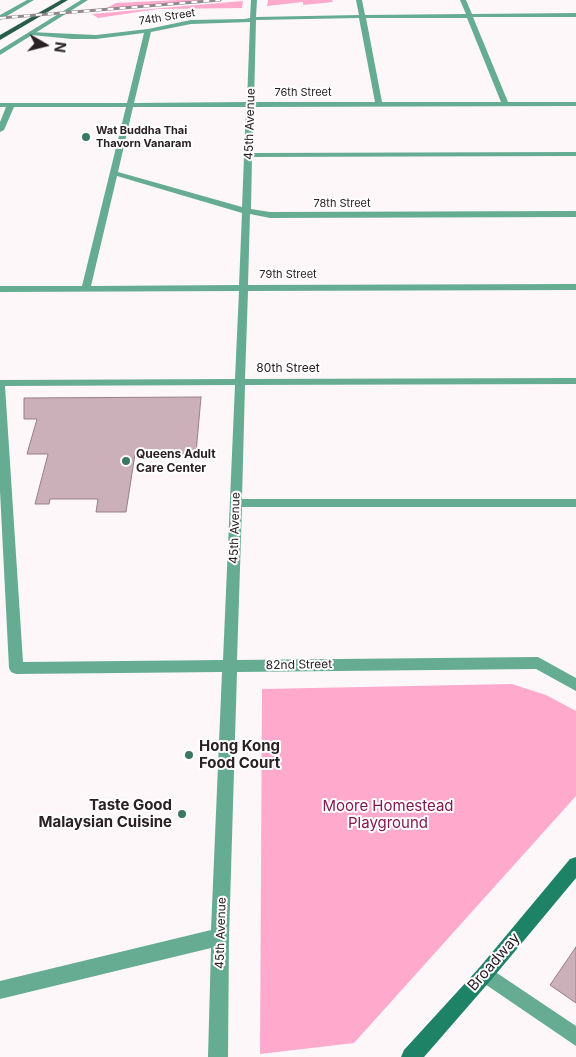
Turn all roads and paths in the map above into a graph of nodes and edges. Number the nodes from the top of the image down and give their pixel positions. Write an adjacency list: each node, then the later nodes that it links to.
1 (31, 0): 11 (street)
2 (54, 0): 13 (main road)
3 (65, 0): 15 (main road)
4 (85, 0): 14 (street)
5 (463, 0): 10 (street)
6 (359, 1): 9 (street)
7 (254, 9): 9 (street, 74th Street); 12 (street, 74th Street); 17 (street, 45th Avenue)
8 (576, 15): 10 (street, 74th Street)
9 (362, 16): 10 (street, 74th Street); 18 (street)
10 (469, 16): 19 (street)
11 (0, 18)
12 (148, 31): 14 (street, 74th Street); 23 (street)
13 (0, 32)
14 (32, 32): 16 (street)
15 (0, 38)
16 (0, 53)
17 (250, 104): 18 (street, 76th Street); 23 (street, 76th Street); 26 (street, 45th Avenue)
18 (379, 104): 19 (street, 76th Street)
19 (505, 104): 20 (street, 76th Street)
20 (576, 104)
21 (0, 105): 22 (street, 76th Street)
22 (12, 105): 23 (street, 76th Street); 24 (street)
23 (130, 105): 27 (street)
24 (1, 124)
25 (576, 154): 26 (street)
26 (249, 155): 28 (street, 45th Avenue)
27 (114, 173): 28 (street, 78th Street); 31 (street)
28 (246, 211): 29 (street, 78th Street); 32 (street, 45th Avenue)
29 (576, 214)
30 (576, 287): 32 (street, 79th Street)
31 (86, 288): 32 (street, 79th Street); 33 (street, 79th Street)
32 (244, 288): 35 (street, 45th Avenue)
33 (0, 289)
34 (576, 381): 35 (street, 80th Street)
35 (240, 382): 36 (street, 80th Street); 38 (street, 45th Avenue)
36 (0, 383): 39 (street, 82nd Street)
37 (576, 502): 38 (street)
38 (236, 503): 39 (street, 45th Avenue)
39 (229, 666): 40 (street, 82nd Street); 42 (street, 45th Avenue)
40 (576, 685)
41 (576, 865): 43 (main road, Broadway)
42 (220, 937): 44 (street); 46 (street, 45th Avenue)
43 (485, 974): 45 (street); 47 (main road, Broadway)
44 (0, 990)
45 (576, 1037)
46 (218, 1057)
47 (411, 1057)

